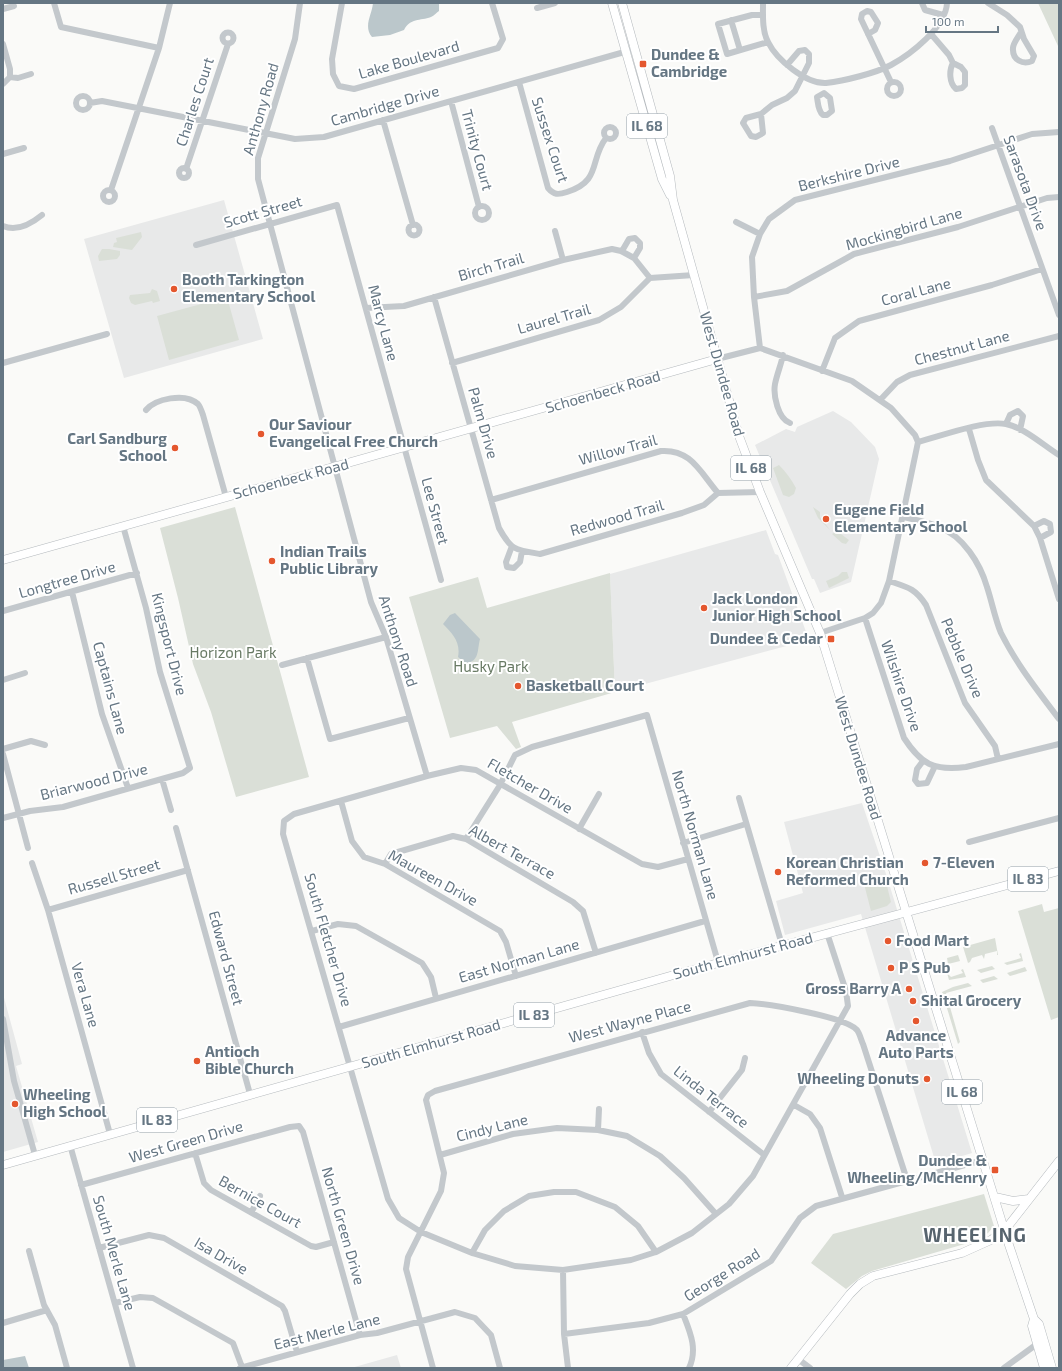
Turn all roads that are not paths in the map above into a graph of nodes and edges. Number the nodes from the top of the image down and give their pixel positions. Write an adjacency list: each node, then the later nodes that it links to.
1 (54, 3): 25 (street)
2 (170, 3): 25 (street)
3 (300, 3): 47 (street, Anthony Road)
4 (342, 3): 5 (street, Lake Boulevard)
5 (492, 3)
6 (555, 3): 14 (street)
7 (612, 3): 26 (main road, IL 68)
8 (622, 3): 26 (main road, IL 68)
9 (763, 3): 16 (street)
10 (922, 3): 17 (street)
11 (947, 3): 17 (street)
12 (988, 3): 19 (street)
13 (14, 6): 15 (street)
14 (537, 8)
15 (3, 9)
16 (763, 15): 18 (street); 22 (street)
17 (944, 15): 21 (street)
18 (731, 20): 27 (street); 27 (street)
19 (1022, 32): 19 (street)
20 (868, 34): 30 (street)
21 (931, 34): 28 (street); 30 (street)
22 (768, 42): 27 (street); 29 (street)
23 (3, 44): 33 (street)
24 (228, 44): 43 (street, Charles Court)
25 (159, 48): 41 (street)
26 (631, 50): 34 (street, Cambridge Drive); 70 (main road, West Dundee Road / IL 68)
27 (740, 50)
28 (953, 63)
29 (787, 65): 32 (street); 32 (street)
30 (884, 68): 35 (street); 36 (street)
31 (31, 74): 33 (street)
32 (802, 76): 36 (street); 42 (street)
33 (10, 77): 37 (street)
34 (518, 82): 39 (street, Cambridge Drive); 48 (street, Sussex Court)
35 (891, 82)
36 (825, 83): 38 (street)
37 (3, 84)
38 (824, 93)
39 (451, 101): 44 (street, Cambridge Drive); 56 (street, Trinity Court)
40 (90, 103): 41 (street, Cambridge Drive)
41 (138, 108): 43 (street, Cambridge Drive); 53 (street)
42 (761, 114)
43 (203, 120): 47 (street, Cambridge Drive); 52 (street, Charles Court)
44 (383, 120): 47 (street, Cambridge Drive); 61 (street)
45 (992, 128): 49 (street, Sarasota Drive)
46 (1059, 132): 49 (street, Berkshire Drive)
47 (265, 133): 60 (street, Anthony Road)
48 (606, 138)
49 (998, 147): 57 (street, Sarasota Drive); 64 (street, Berkshire Drive)
50 (24, 148): 51 (street)
51 (3, 154)
52 (186, 169)
53 (111, 190)
54 (1059, 197): 57 (street, Mockingbird Lane)
55 (337, 205): 60 (street, Scott Street); 74 (street, Marcy Lane)
56 (479, 207)
57 (1020, 208): 69 (street, Sarasota Drive); 73 (street, Mockingbird Lane)
58 (42, 215): 62 (street)
59 (736, 222): 64 (street)
60 (269, 224): 65 (street, Scott Street); 94 (street, Anthony Road)
61 (413, 225)
62 (3, 226)
63 (555, 231): 68 (street)
64 (760, 234): 73 (street, Berkshire Drive)
65 (196, 245)
66 (622, 251): 67 (street, Birch Trail); 67 (street); 68 (street, Birch Trail)
67 (634, 258): 71 (street, Birch Trail)
68 (563, 260): 72 (street, Birch Trail)
69 (1042, 269): 75 (street, Sarasota Drive); 83 (street, Coral Lane)
70 (694, 275): 71 (street); 80 (main road, West Dundee Road / IL 68)
71 (650, 278): 82 (street, Laurel Trail)
72 (434, 297): 74 (street, Birch Trail); 82 (street, Palm Drive)
73 (754, 297): 78 (street, Berkshire Drive)
74 (366, 308): 92 (street, Marcy Lane)
75 (1059, 315)
76 (107, 334): 81 (street)
77 (1059, 336): 84 (street, Chestnut Lane)
78 (760, 348): 79 (street); 80 (street)
79 (783, 355): 83 (street); 86 (street)
80 (717, 359): 88 (main road, Schoenbeck Road); 95 (main road, West Dundee Road / IL 68)
81 (3, 363)
82 (452, 363): 88 (street, Palm Drive)
83 (822, 371): 84 (street)
84 (880, 399): 91 (street)
85 (146, 410): 97 (street)
86 (790, 423)
87 (1006, 424): 89 (street); 90 (street); 90 (street)
88 (471, 429): 92 (main road, Schoenbeck Road); 98 (street, Palm Drive)
89 (969, 429): 91 (street); 101 (street)
90 (1020, 430): 93 (street)
91 (918, 442): 99 (street)
92 (404, 448): 94 (main road, Schoenbeck Road); 107 (street, Lee Street)
93 (1059, 455)
94 (335, 468): 97 (main road, Schoenbeck Road); 114 (street, Anthony Road)
95 (760, 492): 96 (street); 113 (main road, West Dundee Road / IL 68)
96 (718, 493): 98 (street, Willow Trail); 104 (street, Redwood Trail)
97 (226, 497): 100 (main road, Schoenbeck Road)
98 (491, 500): 103 (street, Palm Drive)
99 (904, 517): 108 (street); 120 (street)
100 (123, 526): 105 (main road, Schoenbeck Road); 106 (street, Kingsport Drive)
101 (1034, 526): 102 (street); 102 (street)
102 (1040, 538): 110 (street)
103 (512, 546): 104 (street, Palm Drive); 104 (street)
104 (520, 551)
105 (3, 560)
106 (137, 573): 109 (street, Longtree Drive); 128 (street, Kingsport Drive)
107 (441, 580)
108 (889, 581): 112 (street); 125 (street, Pebble Drive)
109 (72, 592): 111 (street, Longtree Drive); 132 (street, Captains Lane)
110 (1059, 599)
111 (3, 611)
112 (865, 618): 113 (street); 126 (street, Wilshire Drive)
113 (820, 633): 154 (main road, West Dundee Road / IL 68)
114 (386, 637): 115 (street); 119 (street, Anthony Road)
115 (308, 658): 116 (street); 119 (street)
116 (282, 665)
117 (25, 673): 118 (street)
118 (3, 680)
119 (409, 718): 129 (street, Anthony Road)
120 (1059, 719)
121 (1059, 744): 125 (street, Wilshire Drive)
122 (45, 745): 123 (street)
123 (3, 749)
124 (3, 754): 137 (street)
125 (998, 759): 127 (street, Wilshire Drive)
126 (923, 760): 127 (street, Wilshire Drive); 127 (street)
127 (935, 766)
128 (190, 768): 130 (street, Briarwood Drive)
129 (427, 776): 131 (street, Fletcher Drive); 135 (street, Fletcher Drive)
130 (162, 778): 132 (street, Briarwood Drive); 136 (street)
131 (500, 785): 143 (street, Fletcher Drive); 144 (street); 146 (street, North Norman Lane)
132 (128, 788): 137 (street, Briarwood Drive)
133 (599, 794): 143 (street)
134 (739, 798): 141 (street)
135 (341, 801): 140 (street, Fletcher Drive); 150 (street, Maureen Drive)
136 (171, 810)
137 (20, 814): 138 (street, Briarwood Drive); 147 (street)
138 (3, 818)
139 (1059, 818): 145 (street)
140 (284, 821): 156 (street, South Fletcher Drive)
141 (746, 824): 146 (street); 158 (street)
142 (176, 828): 151 (street, Edward Street)
143 (580, 829): 148 (street, Fletcher Drive)
144 (466, 839): 150 (street, Albert Terrace); 159 (street, Albert Terrace)
145 (969, 842)
146 (683, 843): 148 (street, North Norman Lane)
147 (28, 848)
148 (688, 859): 155 (street, North Norman Lane)
149 (32, 864): 153 (street, Vera Lane)
150 (385, 864): 161 (street, Maureen Drive)
151 (188, 870): 153 (street, Russell Street); 169 (street, Edward Street)
152 (1059, 871): 154 (main road, IL 83)
153 (48, 910): 175 (street, Vera Lane)
154 (907, 912): 157 (main road, South Elmhurst Road / IL 83); 181 (main road, West Dundee Road / IL 68)
155 (705, 921): 159 (street, East Norman Lane); 160 (street, North Norman Lane)
156 (312, 931): 162 (street); 165 (street, South Fletcher Drive)
157 (827, 933): 158 (main road, South Elmhurst Road / IL 83); 164 (street, South Fletcher Drive)
158 (782, 945): 160 (main road, South Elmhurst Road / IL 83)
159 (596, 953): 161 (street, East Norman Lane)
160 (718, 962): 168 (main road, South Elmhurst Road / IL 83)
161 (516, 976): 162 (street, East Norman Lane)
162 (436, 998): 165 (street, East Norman Lane)
163 (3, 1019): 180 (street)
164 (841, 1022): 166 (street, West Wayne Place); 170 (street, South Fletcher Drive); 184 (street, West Wayne Place)
165 (339, 1027): 168 (street, South Fletcher Drive)
166 (642, 1032): 172 (street, Linda Terrace); 179 (street, West Wayne Place)
167 (745, 1058): 172 (street)
168 (350, 1066): 169 (main road, South Elmhurst Road / IL 83); 193 (street, South Fletcher Drive)
169 (250, 1094): 175 (main road, South Elmhurst Road / IL 83)
170 (794, 1105): 178 (street, South Fletcher Drive); 187 (street)
171 (599, 1109): 174 (street)
172 (709, 1112): 178 (street, Linda Terrace)
173 (298, 1126): 177 (street, West Green Drive); 194 (street, North Green Drive)
174 (598, 1130): 179 (street, Cindy Lane); 191 (street, Cindy Lane)
175 (110, 1134): 176 (main road, South Elmhurst Road / IL 83)
176 (70, 1145): 180 (main road, South Elmhurst Road / IL 83); 185 (street, South Merle Lane)
177 (195, 1153): 185 (street, West Green Drive); 190 (street, Bernice Court)
178 (763, 1154): 191 (street, South Fletcher Drive)
179 (440, 1155): 193 (street)
180 (35, 1156): 183 (main road, South Elmhurst Road / IL 83)
181 (983, 1160): 184 (street, George Road); 188 (main road, West Dundee Road / IL 68)
182 (1059, 1161): 189 (main road)
183 (3, 1165)
184 (907, 1180): 187 (street, George Road)
185 (81, 1185): 195 (street, South Merle Lane)
186 (260, 1196): 190 (street)
187 (842, 1197): 202 (street, George Road)
188 (995, 1198): 189 (main road); 192 (main road, West Dundee Road / IL 68)
189 (1029, 1199): 192 (main road)
190 (252, 1211): 194 (street, Bernice Court)
191 (716, 1214): 197 (street, South Fletcher Drive)
192 (1005, 1230): 203 (main road, West Dundee Road / IL 68); 210 (main road)
193 (421, 1232): 198 (street, South Fletcher Drive); 204 (street)
194 (334, 1242): 207 (street, North Green Drive)
195 (99, 1248): 200 (street, South Merle Lane); 209 (street, Isa Drive)
196 (29, 1251): 201 (street)
197 (656, 1252): 198 (street); 199 (street, South Fletcher Drive)
198 (472, 1253): 199 (street, South Fletcher Drive)
199 (563, 1270): 206 (street)
200 (115, 1303): 212 (street, South Merle Lane); 213 (street)
201 (46, 1310): 205 (street); 211 (street)
202 (683, 1314): 206 (street, George Road); 217 (street)
203 (1034, 1319): 208 (main road, West Dundee Road / IL 68); 222 (main road, West Dundee Road / IL 68)
204 (420, 1321): 207 (street, East Merle Lane); 214 (street); 215 (street, East Merle Lane)
205 (3, 1323)
206 (564, 1334): 216 (street)
207 (360, 1335): 209 (street, East Merle Lane)
208 (1037, 1344): 220 (street); 221 (main road, West Dundee Road / IL 68)
209 (297, 1352): 213 (street, East Merle Lane)
210 (798, 1359): 218 (main road); 219 (street)
211 (67, 1368)
212 (133, 1368)
213 (241, 1368)
214 (433, 1368)
215 (500, 1368)
216 (568, 1368)
217 (689, 1368)
218 (791, 1368)
219 (810, 1368)
220 (1004, 1368)
221 (1044, 1368)
222 (1052, 1368)

